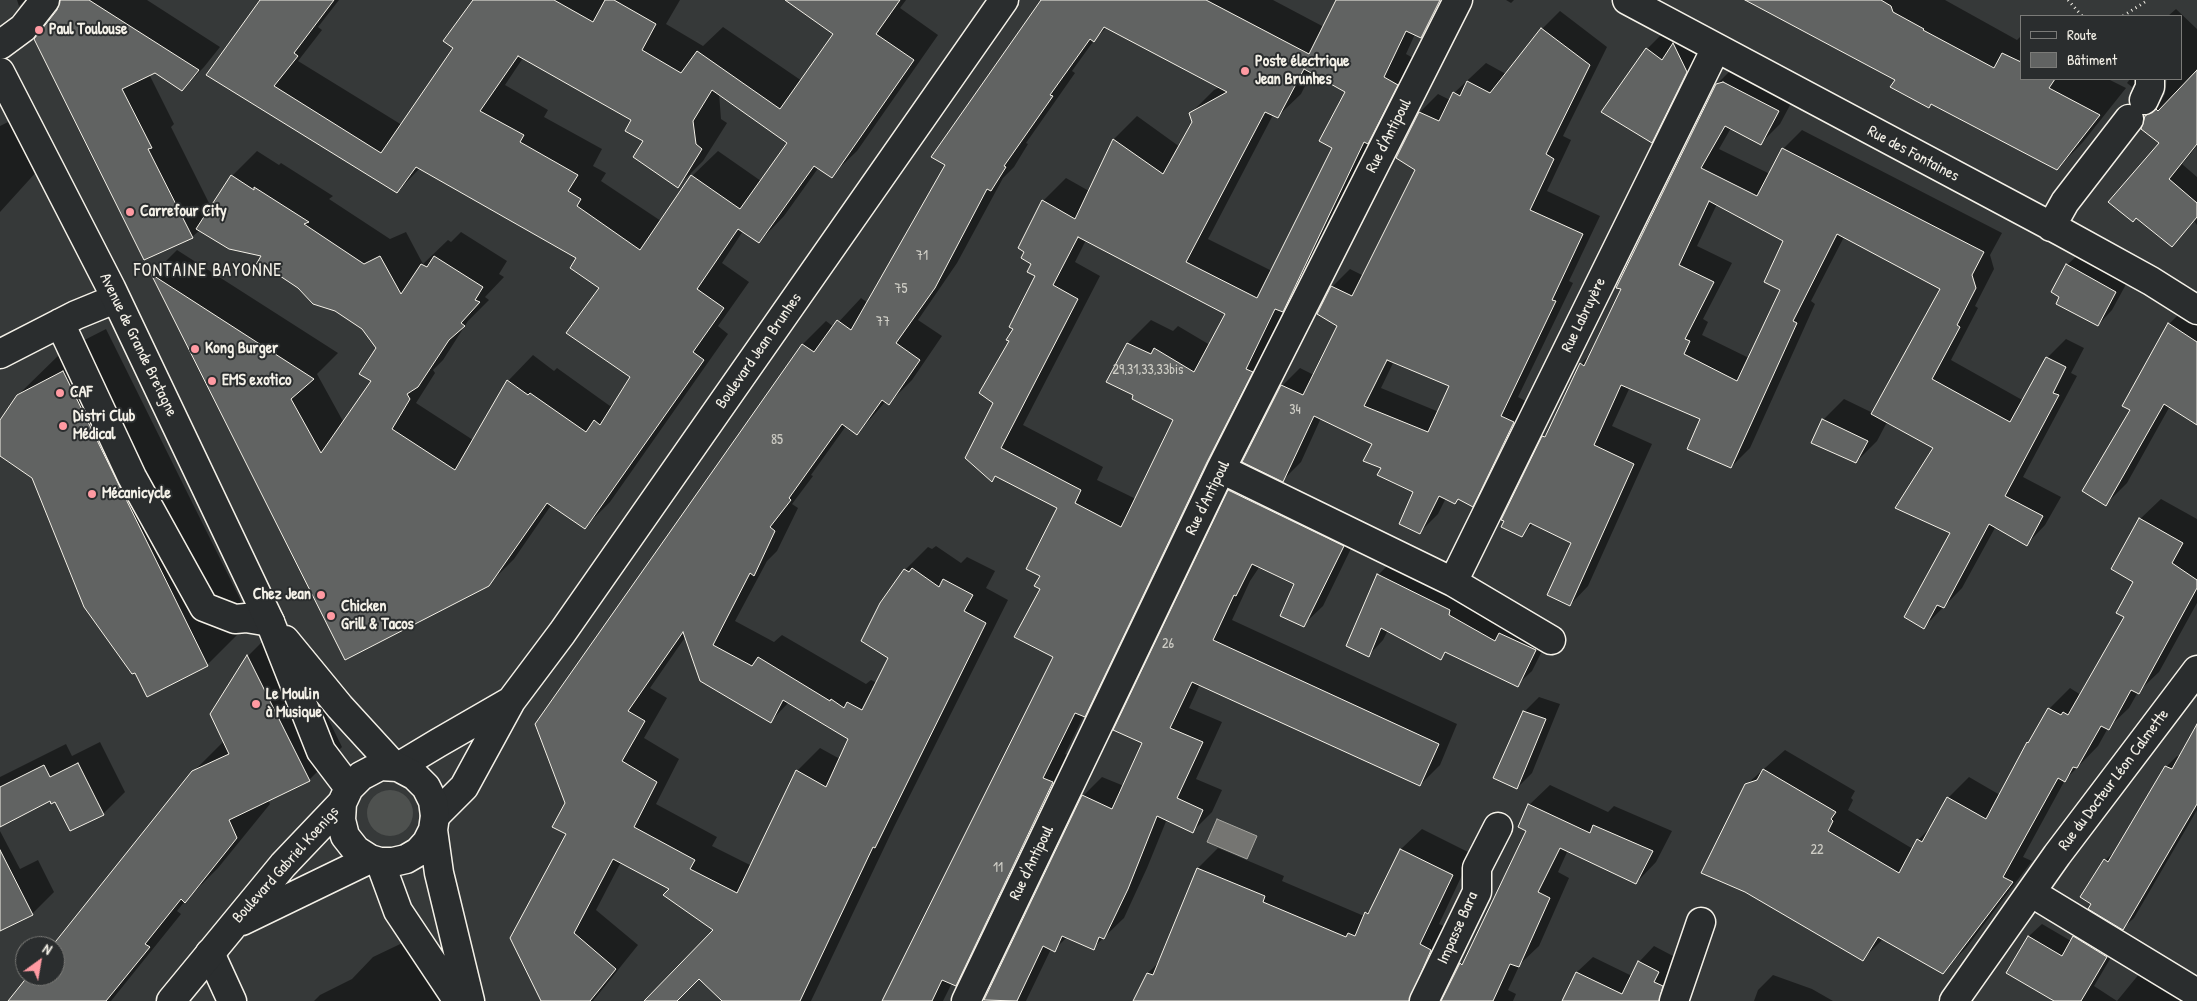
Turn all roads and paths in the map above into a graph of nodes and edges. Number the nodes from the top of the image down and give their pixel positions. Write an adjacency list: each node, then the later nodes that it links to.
1 (45, 0): 9 (street)
2 (1004, 0): 23 (street, Boulevard Jean Brunhes)
3 (1458, 0): 18 (street, Rue d'Antipoul)
4 (1626, 0): 10 (street, Rue des Fontaines)
5 (2068, 0): 7 (path)
6 (2148, 0): 8 (path)
7 (2081, 15)
8 (2124, 15)
9 (0, 45)
10 (1716, 48): 13 (street, Rue des Fontaines); 19 (street, Rue Labruyère)
11 (0, 72): 14 (street, Avenue de Grande Bretagne)
12 (2141, 99): 13 (street)
13 (2051, 226): 15 (street, Rue des Fontaines)
14 (115, 298): 16 (street); 20 (street, Avenue de Grande Bretagne)
15 (2197, 310)
16 (60, 323): 17 (street); 20 (street)
17 (0, 354)
18 (1221, 469): 19 (street); 39 (street, Rue d'Antipoul)
19 (1453, 582): 21 (street)
20 (270, 622): 24 (street, Avenue de Grande Bretagne); 25 (street, Avenue de Grande Bretagne)
21 (1551, 640)
22 (2197, 670): 29 (street, Rue du Docteur Léon Calmette)
23 (512, 701): 24 (street, Boulevard Jean Brunhes); 26 (street, Boulevard Jean Brunhes)
24 (396, 767): 25 (street); 26 (street)
25 (345, 795): 28 (street); 31 (street, Boulevard Gabriel Koenigs)
26 (434, 823): 28 (street); 38 (street)
27 (1498, 827): 40 (street, Impasse Bara)
28 (375, 861): 31 (street, Boulevard Gabriel Koenigs); 37 (street)
29 (2032, 893): 33 (street, Rue du Docteur Léon Calmette); 34 (street)
30 (1701, 922): 41 (street)
31 (230, 928): 32 (street, Boulevard Gabriel Koenigs)
32 (210, 953): 35 (street, Boulevard Gabriel Koenigs); 36 (street)
33 (1959, 993)
34 (2197, 993)
35 (171, 1001)
36 (232, 1001)
37 (458, 1001)
38 (470, 1001)
39 (966, 1001)
40 (1424, 1001)
41 (1674, 1001)

